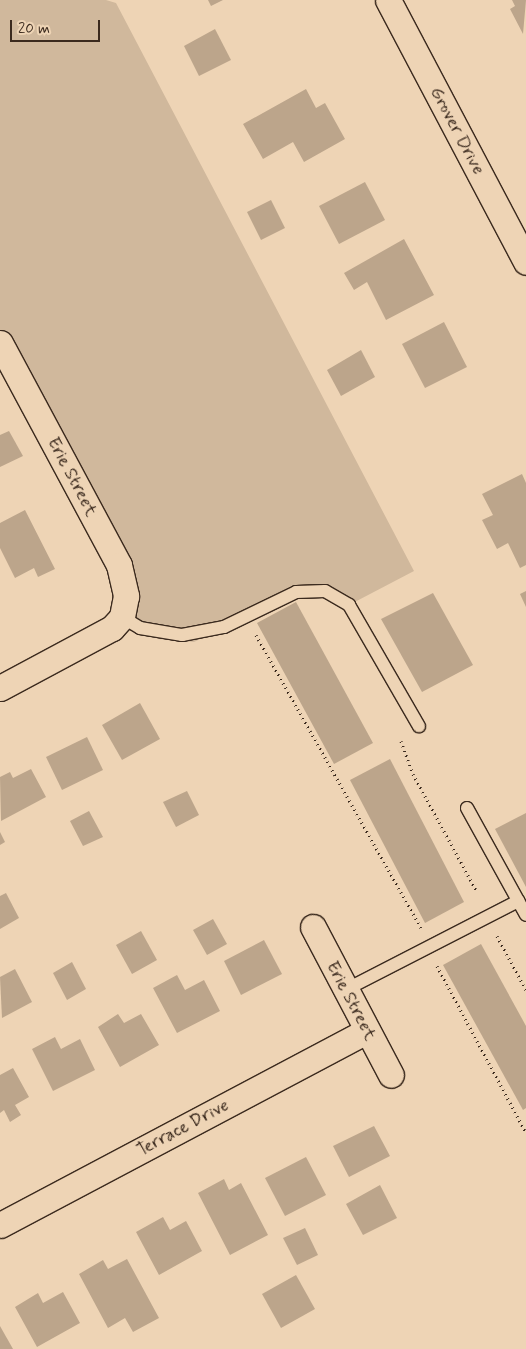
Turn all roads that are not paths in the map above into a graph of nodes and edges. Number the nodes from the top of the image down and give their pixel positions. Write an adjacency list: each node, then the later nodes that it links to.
1 (388, 0): 2 (street, Grover Drive)
2 (526, 262)
3 (0, 343): 4 (street, Erie Street)
4 (122, 617): 5 (street); 6 (lane)
5 (0, 688)
6 (419, 726)
7 (467, 808): 8 (lane)
8 (518, 901): 9 (lane); 11 (lane)
9 (526, 915)
10 (313, 927): 11 (street, Erie Street)
11 (345, 990): 12 (street, Erie Street)
12 (366, 1031): 13 (street, Erie Street); 14 (street, Terrace Drive)
13 (391, 1076)
14 (0, 1225)

